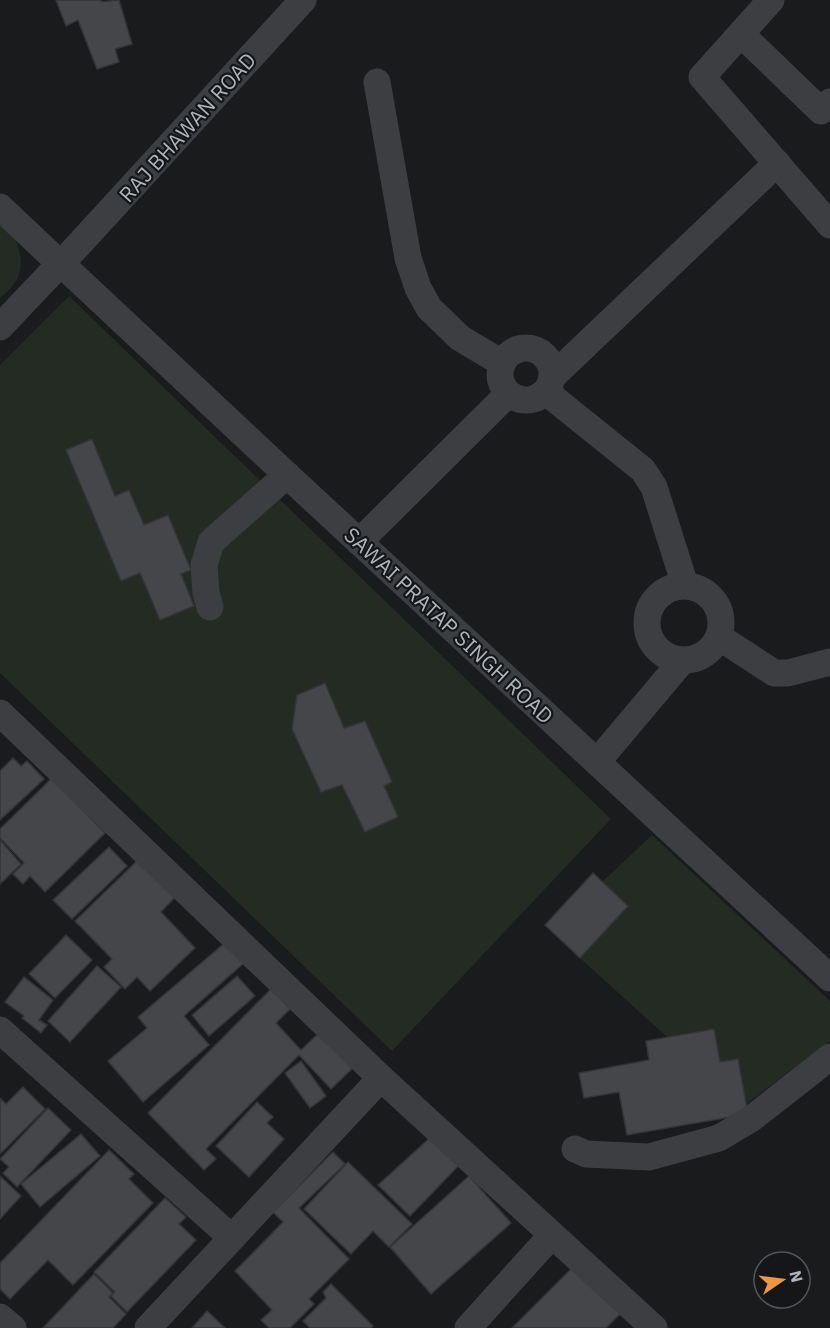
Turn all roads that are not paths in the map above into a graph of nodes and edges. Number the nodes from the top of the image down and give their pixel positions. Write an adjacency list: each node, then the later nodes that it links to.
1 (303, 0): 9 (street, RAJ BHAWAN ROAD)
2 (771, 0): 3 (street)
3 (741, 34): 5 (street); 6 (street)
4 (377, 82): 11 (street)
5 (830, 102)
6 (777, 164): 8 (street); 12 (street)
7 (5, 223): 9 (street, SAWAI PRATAP SINGH ROAD)
8 (830, 225)
9 (63, 263): 10 (street, RAJ BHAWAN ROAD); 14 (street, SAWAI PRATAP SINGH ROAD)
10 (0, 327)
11 (502, 363): 12 (street); 13 (street)
12 (549, 384): 13 (street); 16 (street)
13 (508, 394): 15 (street)
14 (287, 475): 15 (street, SAWAI PRATAP SINGH ROAD); 17 (street)
15 (359, 542): 22 (street, SAWAI PRATAP SINGH ROAD)
16 (685, 585): 18 (street); 19 (street)
17 (210, 607)
18 (719, 637): 19 (street); 20 (street)
19 (681, 661): 22 (street)
20 (830, 662)
21 (3, 722): 26 (street)
22 (597, 762): 23 (street, SAWAI PRATAP SINGH ROAD)
23 (830, 978)
24 (0, 1030): 29 (street)
25 (830, 1057): 27 (street)
26 (381, 1078): 28 (street); 29 (street)
27 (574, 1149)
28 (552, 1235): 31 (street); 32 (street)
29 (232, 1238): 30 (street)
30 (148, 1328)
31 (468, 1328)
32 (654, 1328)

